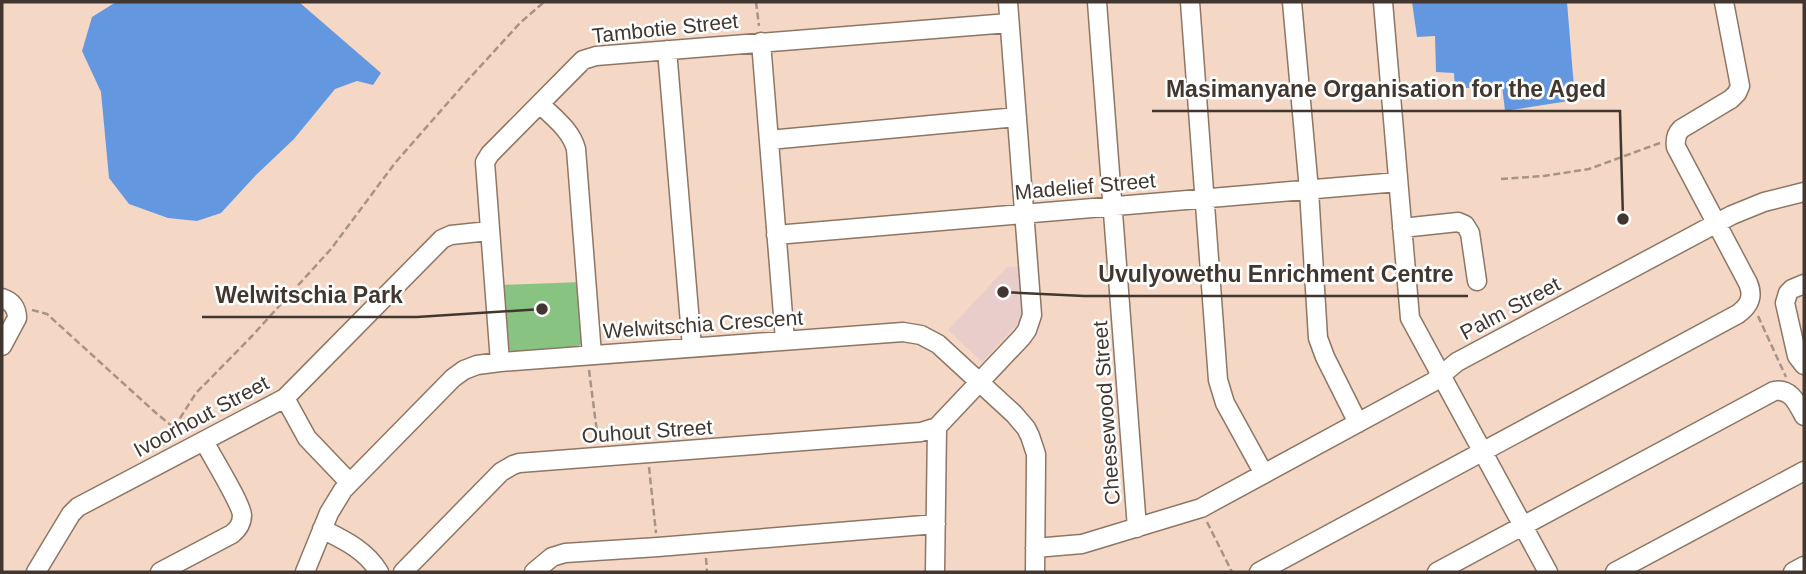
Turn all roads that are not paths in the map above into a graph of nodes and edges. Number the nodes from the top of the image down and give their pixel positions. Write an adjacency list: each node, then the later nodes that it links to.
1 (1008, 2): 7 (street)
2 (1097, 2): 17 (street, Cheesewood Street)
3 (1190, 2): 16 (street)
4 (1292, 2): 14 (street)
5 (1382, 2): 13 (street)
6 (1724, 2): 19 (street)
7 (1009, 23): 8 (street, Tambotie Street); 11 (street)
8 (761, 42): 9 (street, Tambotie Street); 12 (street)
9 (667, 50): 10 (street, Tambotie Street); 28 (street)
10 (540, 104): 21 (street, Tambotie Street); 29 (street)
11 (1017, 117): 12 (street); 18 (street)
12 (769, 140): 22 (street)
13 (1398, 182): 14 (street, Madelief Street); 20 (street)
14 (1308, 190): 16 (street, Madelief Street); 36 (street)
15 (1804, 192): 19 (street, Palm Street)
16 (1204, 199): 17 (street, Madelief Street); 41 (street)
17 (1112, 207): 18 (street, Madelief Street); 46 (street, Cheesewood Street)
18 (1024, 214): 22 (street, Madelief Street); 33 (street)
19 (1717, 223): 32 (street, Palm Street); 39 (street)
20 (1402, 228): 23 (street); 32 (street)
21 (489, 231): 30 (street, Tambotie Street); 34 (street, Ivoorhout Street)
22 (776, 235): 26 (street)
23 (1477, 281)
24 (1804, 284): 31 (street)
25 (8, 303): 27 (street)
26 (785, 340): 28 (street, Welwitschia Crescent); 33 (street, Welwitschia Crescent)
27 (2, 346)
28 (692, 347): 29 (street, Welwitschia Crescent)
29 (590, 355): 30 (street, Welwitschia Crescent)
30 (500, 362): 42 (street, Welwitschia Crescent)
31 (1804, 365)
32 (1442, 374): 36 (street, Palm Street); 39 (street)
33 (979, 381): 37 (street); 47 (street, Welwitschia Crescent)
34 (285, 398): 38 (street, Ivoorhout Street); 42 (street)
35 (1804, 416): 44 (street)
36 (1358, 423): 41 (street, Palm Street)
37 (937, 427): 43 (street); 53 (street, Ouhout Street)
38 (204, 441): 49 (street, Ivoorhout Street); 50 (street)
39 (1483, 451): 44 (street); 57 (street)
40 (1804, 471): 60 (street)
41 (1264, 474): 46 (street, Palm Street)
42 (349, 482): 45 (street, Welwitschia Crescent)
43 (936, 524): 54 (street); 55 (street)
44 (1523, 525): 58 (street); 59 (street)
45 (322, 528): 51 (street, Welwitschia Crescent); 52 (street)
46 (1137, 528): 47 (street, Palm Street)
47 (1035, 548): 56 (street, Welwitschia Crescent)
48 (1804, 566): 61 (street)
49 (36, 572)
50 (160, 572)
51 (305, 572)
52 (379, 572)
53 (403, 572)
54 (534, 572)
55 (935, 572)
56 (1035, 572)
57 (1259, 572)
58 (1437, 572)
59 (1548, 572)
60 (1615, 572)
61 (1793, 572)

